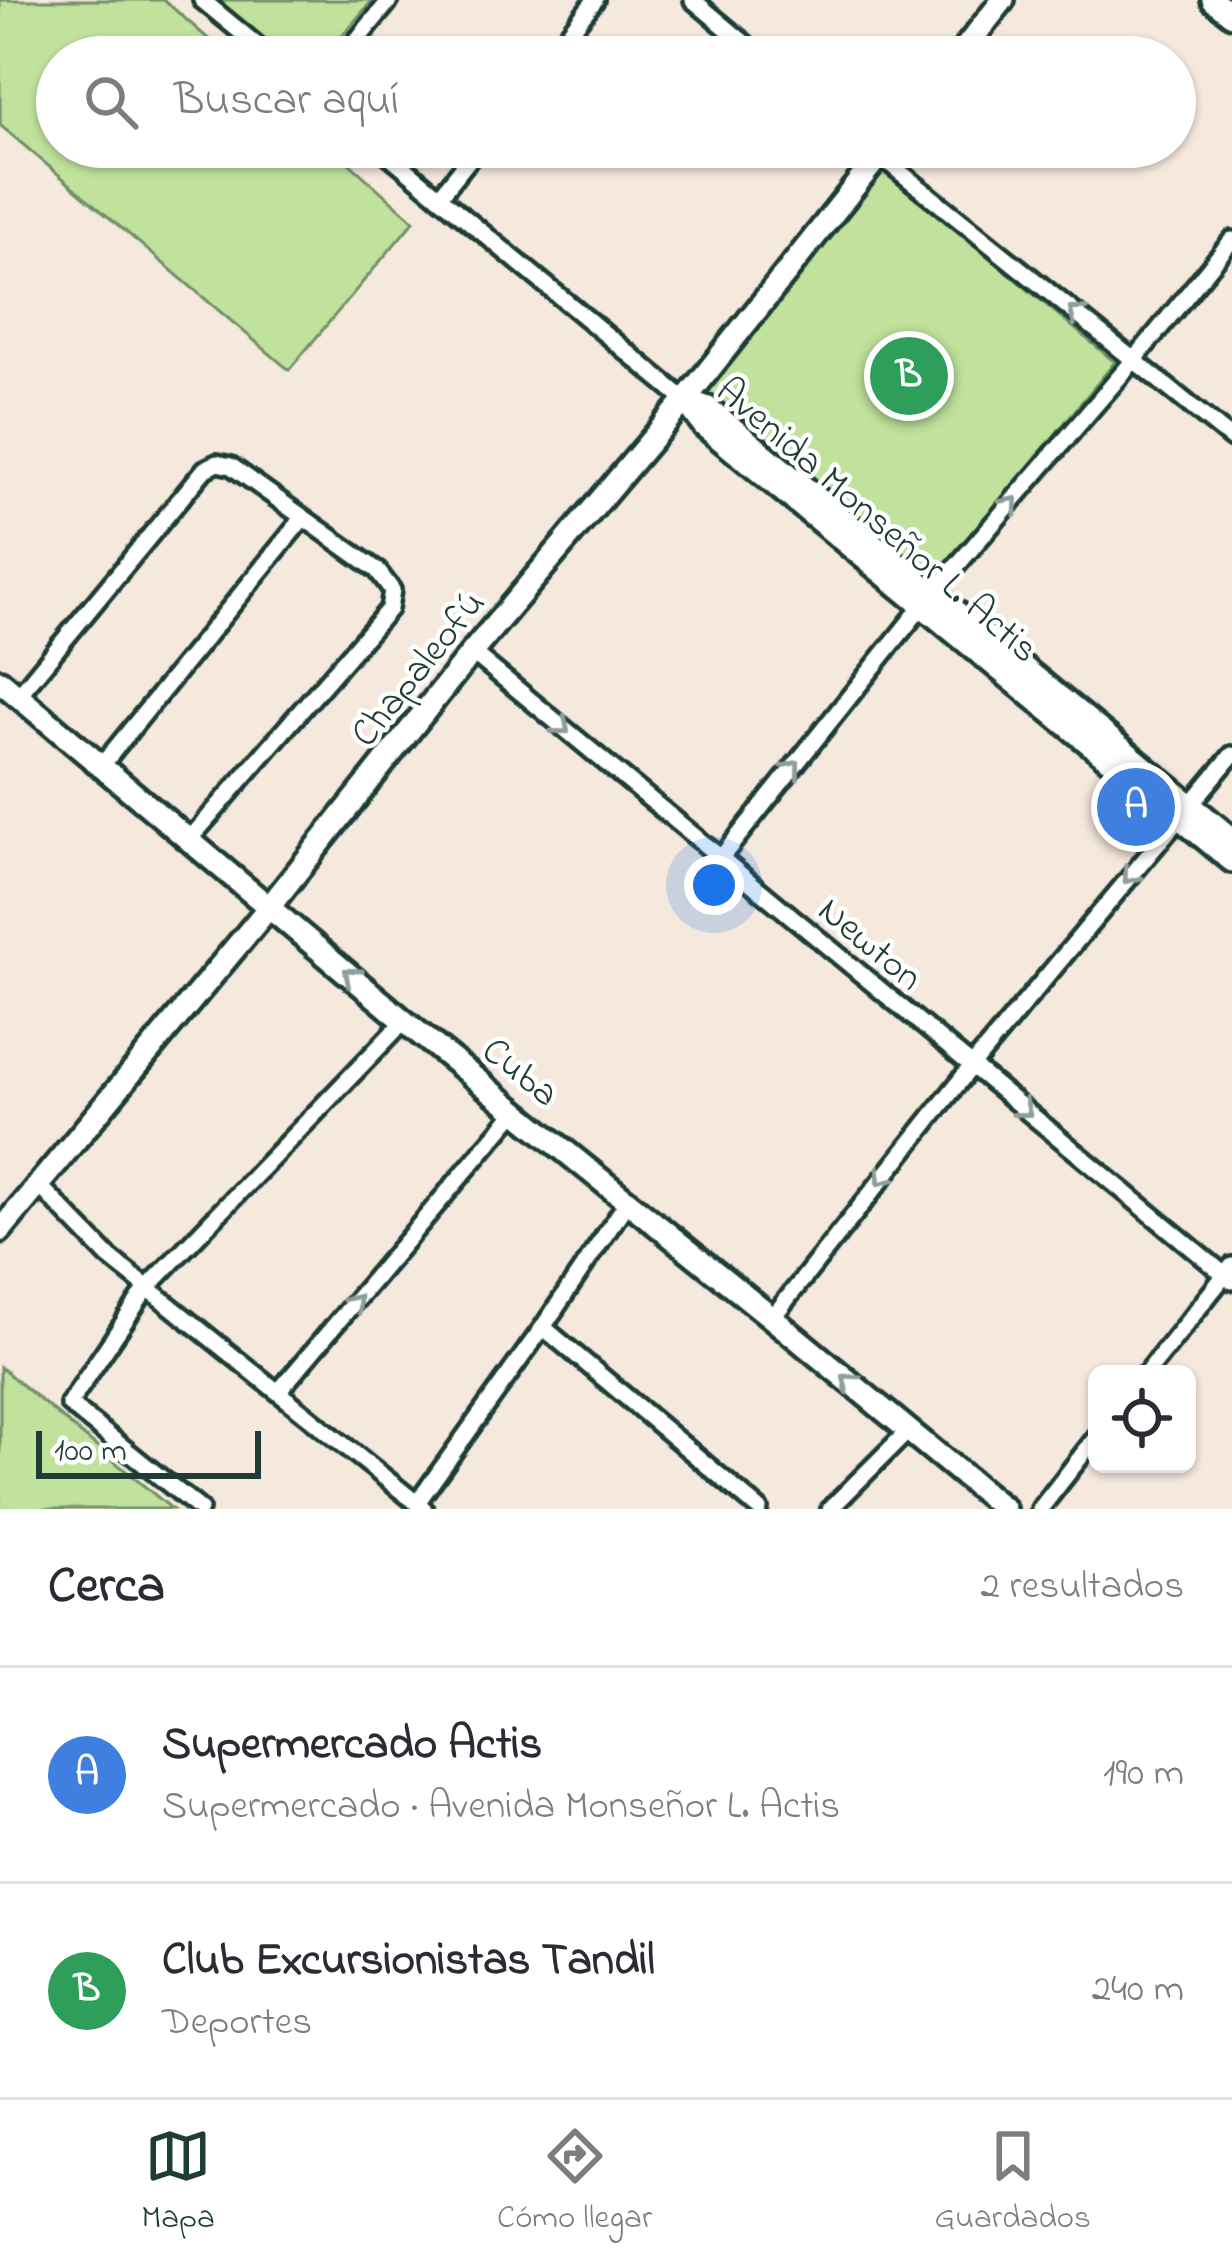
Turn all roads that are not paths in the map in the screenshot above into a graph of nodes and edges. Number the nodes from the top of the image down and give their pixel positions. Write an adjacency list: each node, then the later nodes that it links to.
1 (202, 0): 8 (street)
2 (390, 0): 9 (street)
3 (595, 0): 10 (street)
4 (693, 0): 11 (street)
5 (1003, 0): 12 (street)
6 (1214, 0): 7 (street)
7 (1232, 15)
8 (246, 36)
9 (360, 36)
10 (567, 36)
11 (736, 36)
12 (975, 36)
13 (404, 168): 17 (street)
14 (462, 168): 17 (street)
15 (864, 168): 20 (street, Chapaleofú)
16 (900, 168): 19 (street, one-way to 16)
17 (439, 197): 20 (street)
18 (1232, 240): 19 (street)
19 (1134, 360): 21 (street); 23 (street, one-way to 19)
20 (685, 400): 23 (street, Avenida Monseñor L. Actis); 24 (street, Chapaleofú)
21 (1232, 440)
22 (303, 518): 26 (street); 28 (street); 31 (street)
23 (928, 600): 29 (street, Avenida Monseñor L. Actis); 32 (street, one-way to 23)
24 (472, 652): 32 (street, Newton, one-way to 32); 34 (street, Chapaleofú)
25 (0, 681): 26 (street, Cuba)
26 (18, 696): 28 (street, Cuba)
27 (1232, 755): 29 (street)
28 (102, 765): 31 (street, Cuba)
29 (1185, 811): 30 (street, Avenida Monseñor L. Actis); 33 (street, Avenida Monseñor L. Actis); 36 (street, one-way to 36)
30 (1232, 839)
31 (189, 840): 34 (street, Cuba)
32 (720, 859): 36 (street, Newton)
33 (1232, 861)
34 (270, 906): 35 (street, Cuba, one-way to 34); 38 (street, Chapaleofú)
35 (404, 1021): 37 (street, Cuba); 42 (street)
36 (971, 1067): 41 (street, Newton, one-way to 41); 43 (street, one-way to 43)
37 (516, 1111): 39 (street, Cuba); 46 (street, one-way to 37)
38 (39, 1185): 40 (street, Chapaleofú); 42 (street)
39 (628, 1201): 43 (street, Cuba); 44 (street)
40 (0, 1232)
41 (1230, 1274): 45 (street)
42 (147, 1288): 46 (street); 50 (street)
43 (772, 1318): 47 (street, Cuba, one-way to 43)
44 (544, 1327): 49 (street); 51 (street)
45 (1154, 1365)
46 (279, 1391): 49 (street)
47 (908, 1431): 52 (street); 53 (street, Cuba)
48 (1088, 1448): 54 (street)
49 (421, 1506)
50 (200, 1509)
51 (759, 1509)
52 (830, 1509)
53 (1004, 1509)
54 (1040, 1509)

